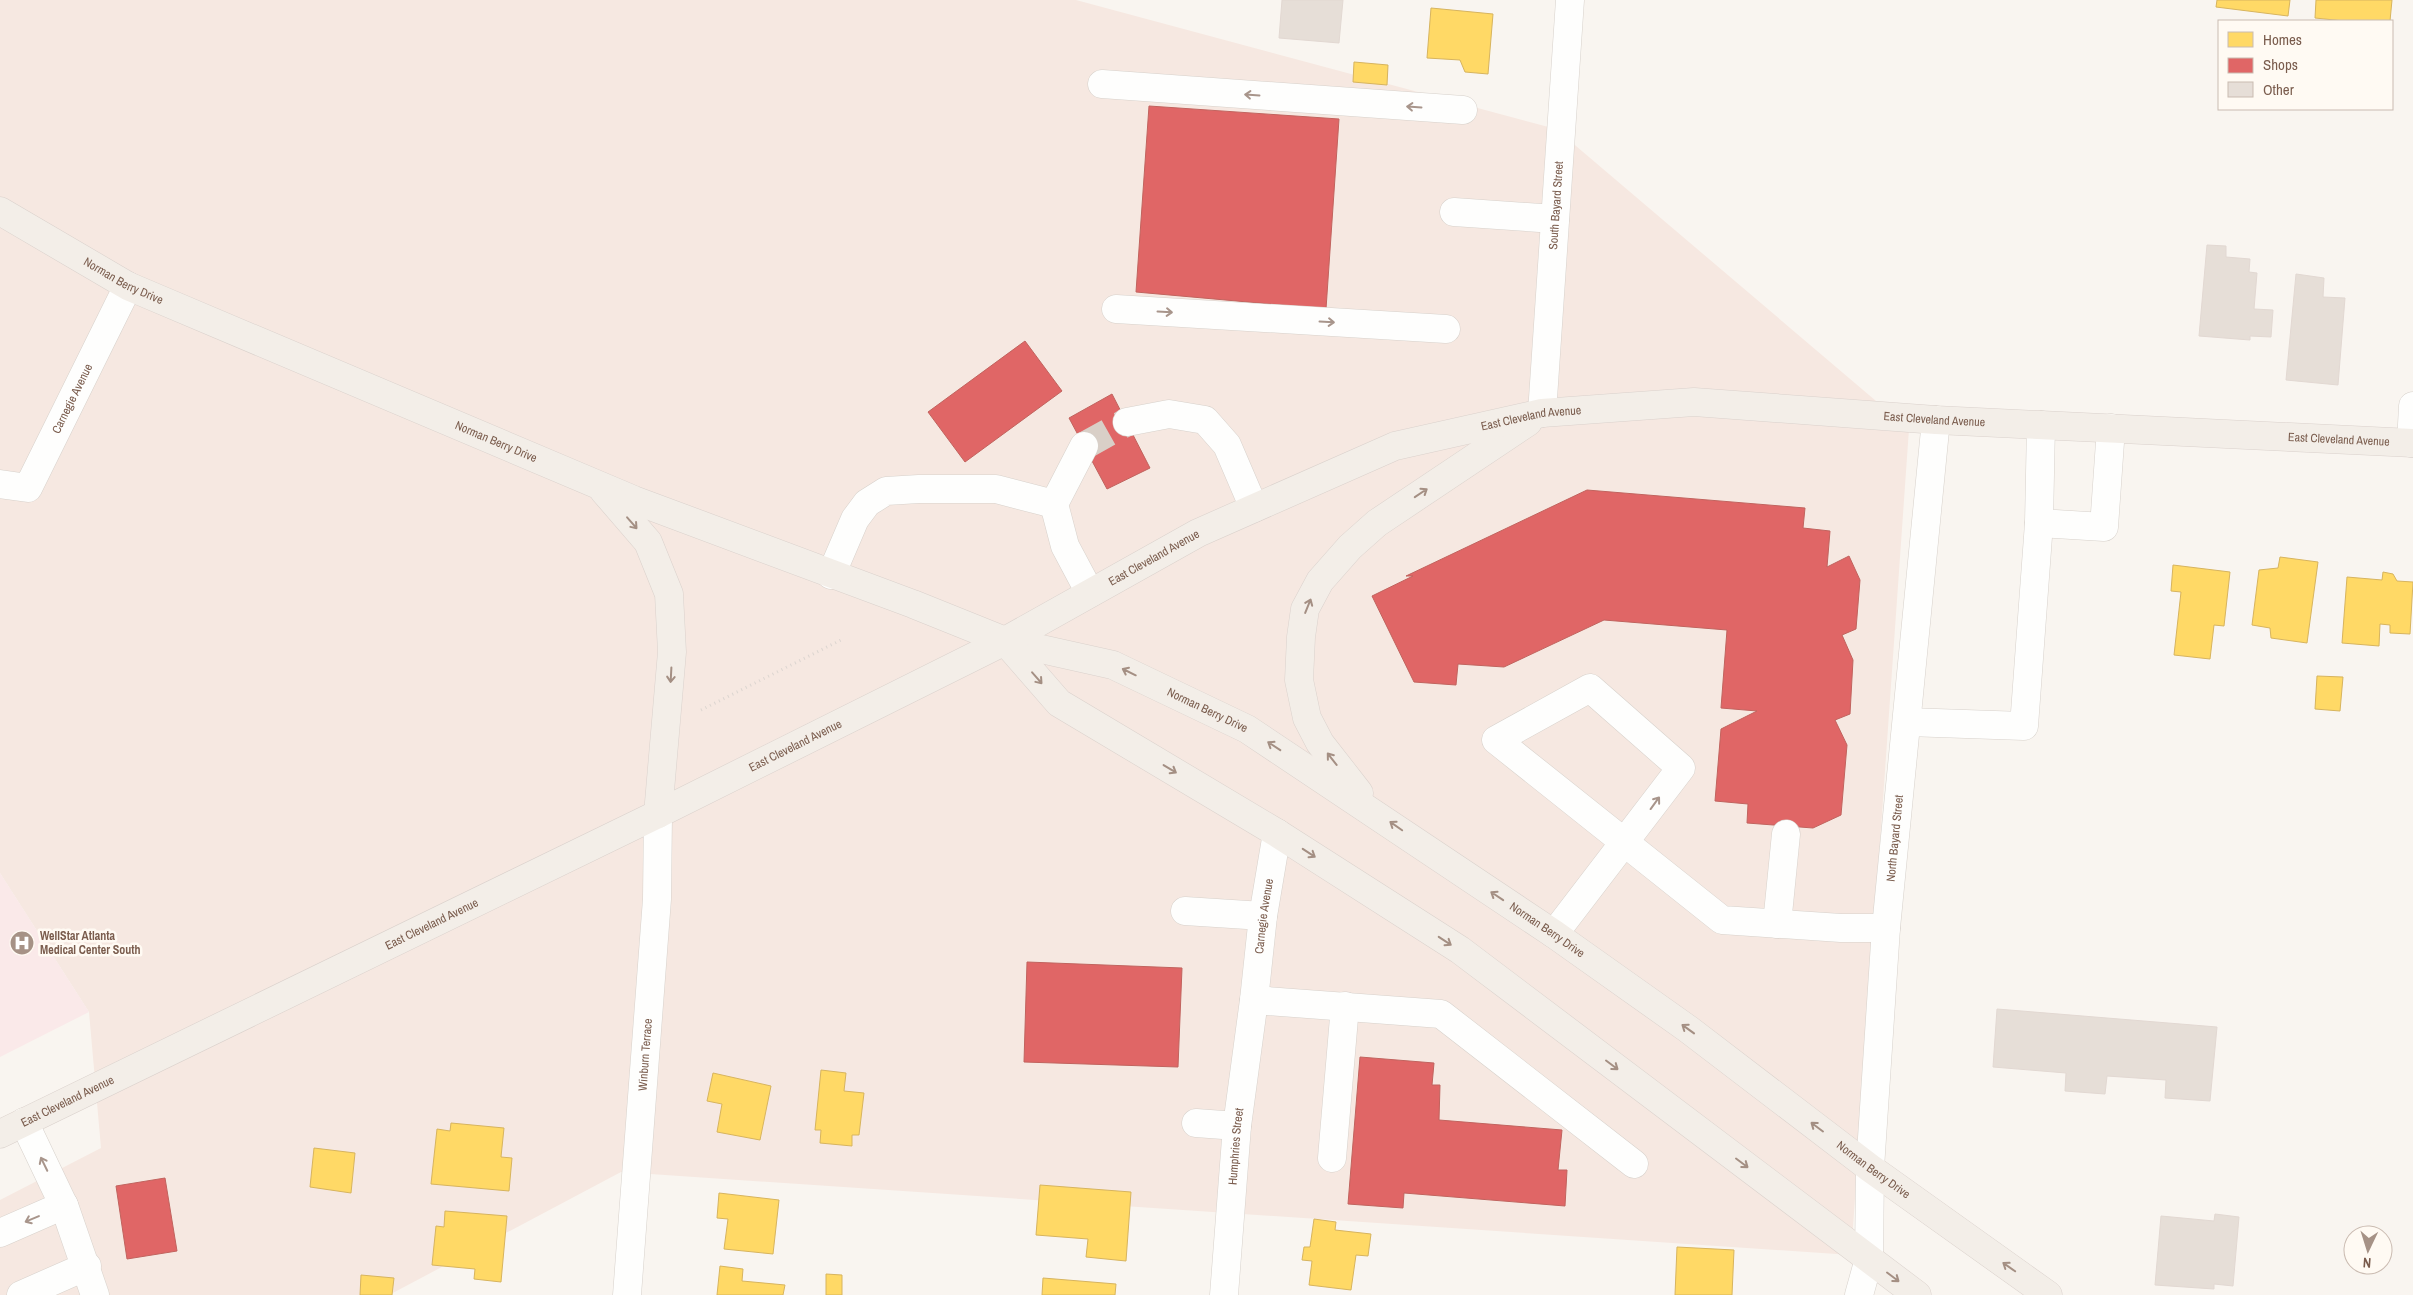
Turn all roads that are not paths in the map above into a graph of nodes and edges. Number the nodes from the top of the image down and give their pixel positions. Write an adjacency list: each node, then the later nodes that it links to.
1 (1570, 0): 6 (street, South Bayard Street)
2 (1102, 84): 3 (street, one-way to 2)
3 (1463, 110)
4 (0, 211): 7 (main road, Norman Berry Drive)
5 (1454, 212): 6 (street)
6 (1555, 220): 11 (street, South Bayard Street)
7 (128, 286): 18 (street, Carnegie Avenue); 19 (main road, Norman Berry Drive)
8 (1116, 309): 9 (street, one-way to 9)
9 (1446, 329)
10 (2413, 406): 16 (street)
11 (1542, 413): 12 (main road, East Cleveland Avenue); 21 (main road, East Cleveland Avenue); 27 (main road, one-way to 11)
12 (1936, 420): 14 (main road, East Cleveland Avenue); 26 (street, North Bayard Street)
13 (1127, 422): 21 (street)
14 (2041, 424): 15 (main road, East Cleveland Avenue); 22 (street)
15 (2111, 428): 16 (main road, East Cleveland Avenue); 22 (street)
16 (2412, 443)
17 (1084, 446): 20 (street)
18 (0, 484)
19 (600, 486): 23 (main road, Norman Berry Drive); 28 (main road, one-way to 28)
20 (1054, 504): 23 (street); 24 (street)
21 (1254, 508): 24 (main road, East Cleveland Avenue)
22 (2039, 523): 26 (street)
23 (831, 575): 25 (main road, Norman Berry Drive)
24 (1090, 593): 25 (main road, East Cleveland Avenue)
25 (1005, 641): 27 (main road, Norman Berry Drive, one-way to 25); 28 (main road, East Cleveland Avenue); 29 (main road, Norman Berry Drive, one-way to 29)
26 (1906, 722): 35 (street, North Bayard Street)
27 (1373, 811): 36 (main road, Norman Berry Drive, one-way to 27)
28 (658, 814): 39 (main road, East Cleveland Avenue); 52 (street, Winburn Terrace)
29 (1277, 832): 33 (street, Carnegie Avenue); 48 (main road, Norman Berry Drive, one-way to 48)
30 (1786, 834): 34 (street)
31 (1626, 842): 31 (street, one-way to 31); 34 (street); 36 (street)
32 (1185, 911): 33 (street)
33 (1263, 916): 37 (street, Carnegie Avenue)
34 (1777, 924): 35 (street)
35 (1886, 928): 45 (street, North Bayard Street)
36 (1554, 934): 45 (main road, Norman Berry Drive, one-way to 36)
37 (1254, 1000): 38 (street); 41 (street, Humphries Street)
38 (1345, 1006): 43 (street); 44 (street)
39 (24, 1122): 42 (main road, East Cleveland Avenue); 46 (street, one-way to 39)
40 (1196, 1123): 41 (street)
41 (1237, 1126): 53 (street, Humphries Street)
42 (0, 1134)
43 (1332, 1158)
44 (1634, 1164)
45 (1870, 1168): 48 (street, North Bayard Street); 56 (main road, Norman Berry Drive, one-way to 45)
46 (64, 1205): 47 (street, one-way to 47); 49 (street)
47 (0, 1233)
48 (1869, 1259): 54 (street, North Bayard Street); 55 (main road, Norman Berry Drive, one-way to 55)
49 (87, 1266): 50 (street); 51 (street)
50 (21, 1295)
51 (95, 1295)
52 (627, 1295)
53 (1224, 1295)
54 (1860, 1295)
55 (1917, 1295)
56 (2048, 1295)

